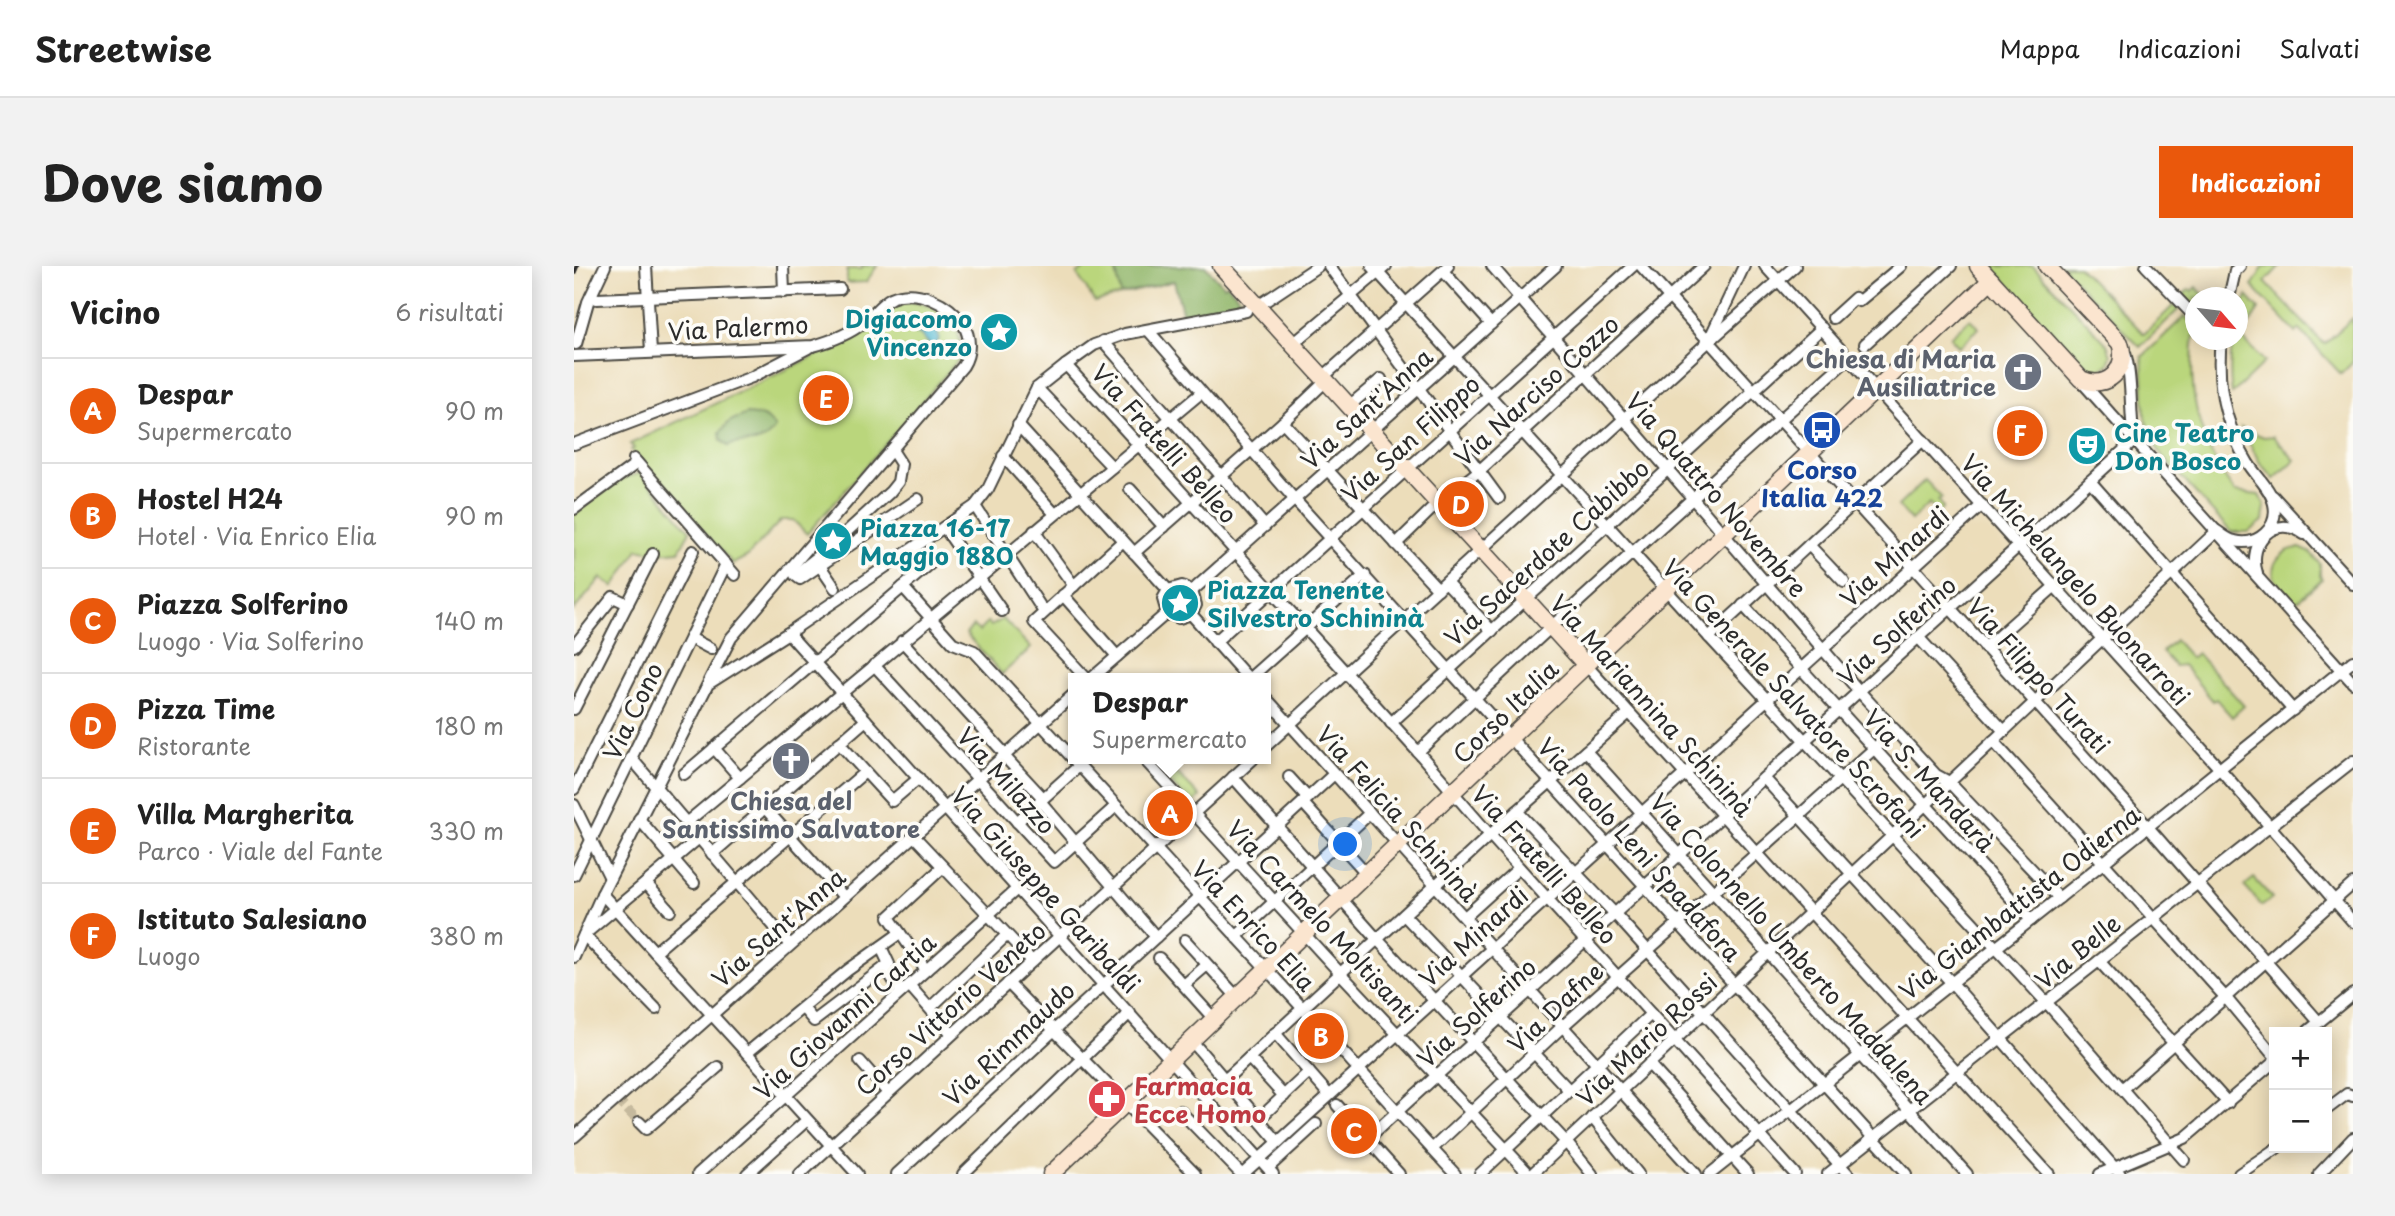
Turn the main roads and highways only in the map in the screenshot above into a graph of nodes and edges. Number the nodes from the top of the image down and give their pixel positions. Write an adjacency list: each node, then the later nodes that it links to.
1 (1221, 266): 5 (main road, Via Mariannina Schininà)
2 (1978, 266): 4 (main road)
3 (2047, 266): 4 (main road)
4 (1991, 280): 5 (main road, Corso Italia)
5 (1586, 665): 6 (main road, Corso Italia)
6 (1051, 1174)

